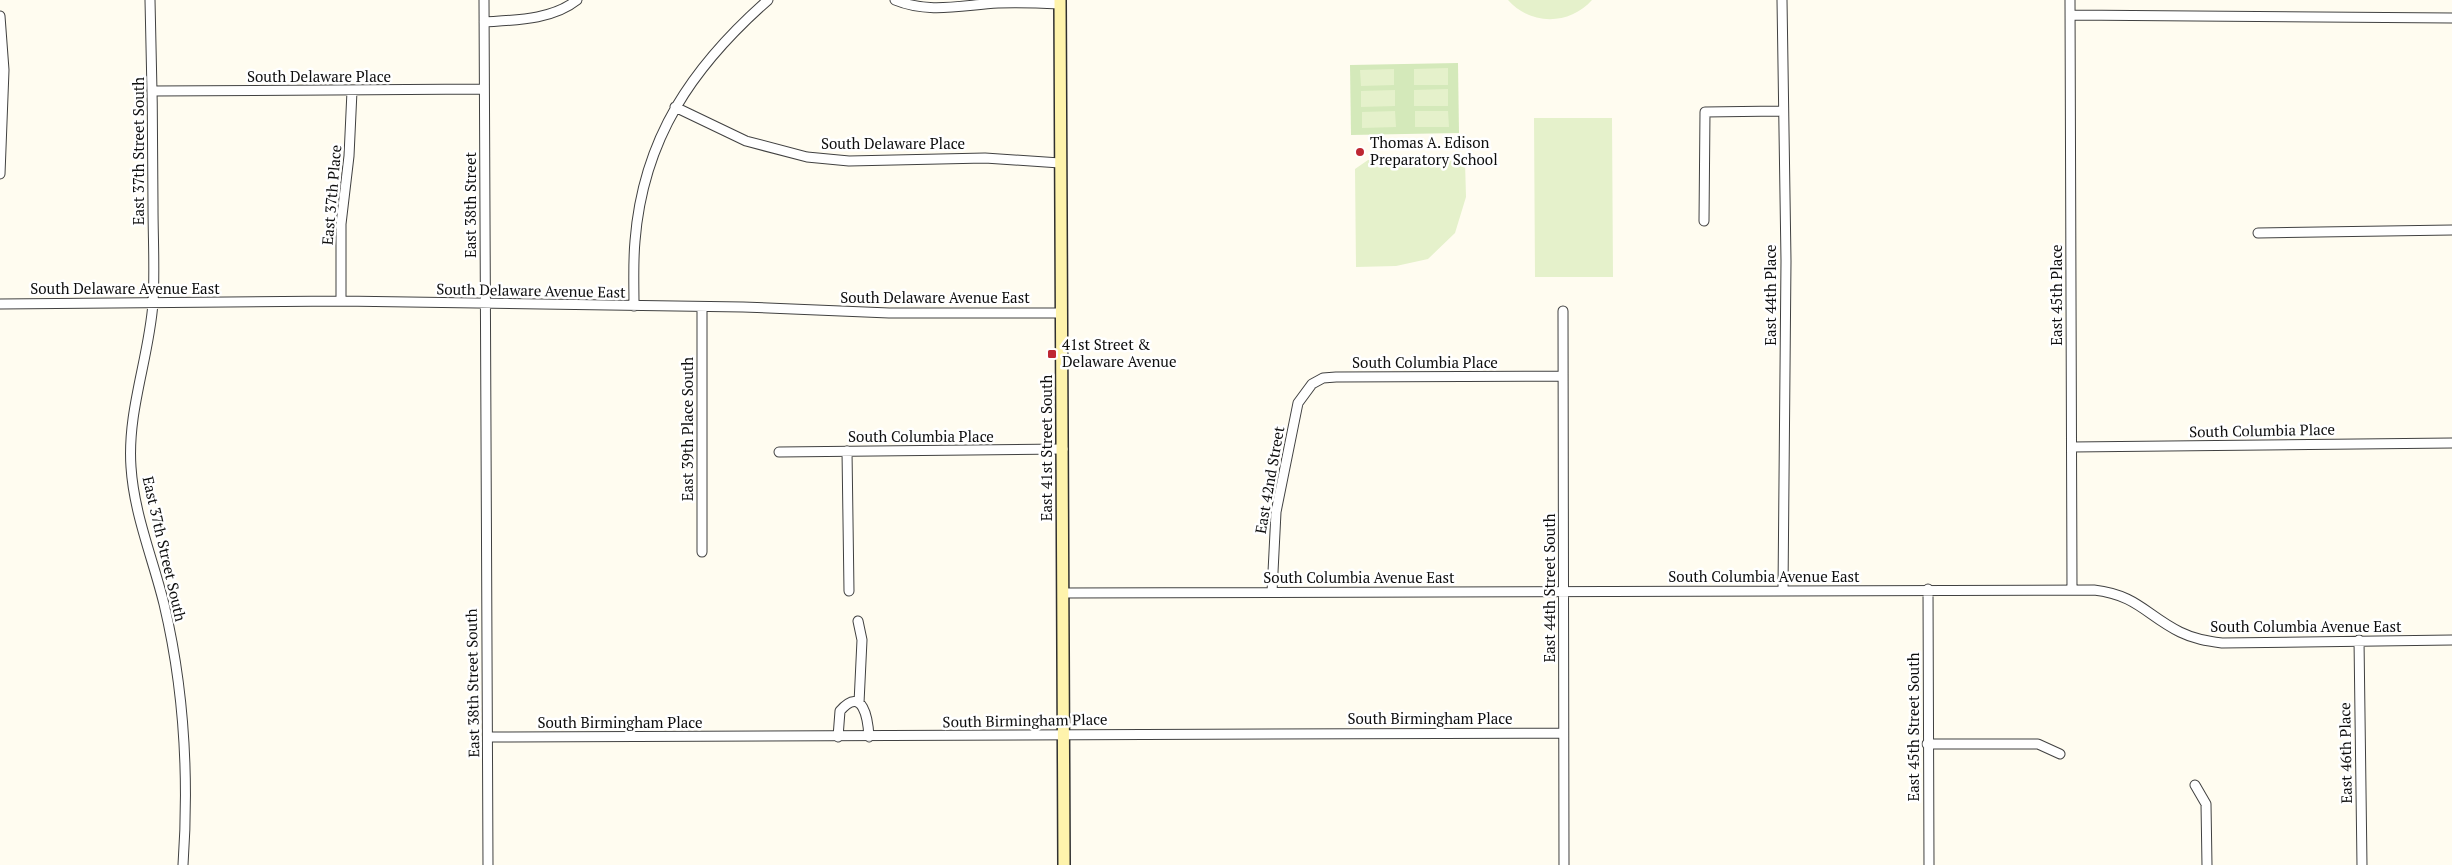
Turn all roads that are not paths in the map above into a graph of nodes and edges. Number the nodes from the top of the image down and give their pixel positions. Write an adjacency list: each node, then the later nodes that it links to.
1 (150, 0): 14 (street, East 37th Street South)
2 (484, 0): 12 (street, East 38th Street)
3 (577, 0): 12 (street)
4 (768, 0): 16 (street)
5 (895, 0): 8 (street)
6 (1782, 0): 17 (street, East 44th Place)
7 (2070, 0): 9 (street, East 45th Place)
8 (1060, 2): 18 (main road, East 41st Street South)
9 (2070, 15): 11 (street); 34 (street, East 45th Place)
10 (0, 16): 19 (street)
11 (2452, 18)
12 (484, 22): 13 (street, East 38th Street)
13 (484, 89): 15 (street, South Delaware Place); 26 (street, East 38th Street)
14 (153, 91): 15 (street, South Delaware Place); 24 (street, East 37th Street South)
15 (352, 91): 23 (street, East 37th Place)
16 (675, 107): 18 (street, South Delaware Place); 27 (street)
17 (1782, 112): 20 (street); 42 (street, East 44th Place)
18 (1060, 163): 30 (main road, East 41st Street South)
19 (0, 174)
20 (1704, 221)
21 (2452, 230): 22 (street)
22 (2258, 233)
23 (341, 301): 24 (street, South Delaware Avenue East); 26 (street, South Delaware Avenue East)
24 (153, 303): 25 (street, South Delaware Avenue East); 59 (street, East 37th Street South)
25 (0, 304)
26 (485, 304): 27 (street, South Delaware Avenue East); 38 (street, East 38th Street)
27 (634, 306): 28 (street, South Delaware Avenue East)
28 (702, 307): 30 (street, South Delaware Avenue East); 39 (street, East 39th Place South)
29 (1563, 311): 31 (street, East 44th Street South)
30 (1061, 313): 35 (main road, East 41st Street South)
31 (1562, 376): 32 (street, South Columbia Place); 44 (street, East 44th Street South)
32 (1298, 402): 45 (street, East 42nd Street)
33 (2452, 443): 34 (street, South Columbia Place)
34 (2072, 447): 41 (street, East 45th Place)
35 (1063, 450): 36 (street, South Columbia Place); 46 (main road, East 41st Street South)
36 (847, 451): 37 (street, South Columbia Place); 43 (street)
37 (778, 452)
38 (485, 500): 55 (street, East 38th Street South)
39 (702, 552)
40 (1928, 589): 41 (street, South Columbia Avenue East); 42 (street, South Columbia Avenue East); 56 (street, East 45th Street South)
41 (2072, 589): 48 (street, South Columbia Avenue East)
42 (1783, 590): 44 (street, South Columbia Avenue East)
43 (849, 591)
44 (1564, 591): 45 (street, South Columbia Avenue East); 51 (street, East 44th Street South)
45 (1272, 592): 46 (street, South Columbia Avenue East)
46 (1063, 593): 52 (main road, East 41st Street South)
47 (858, 621): 50 (street)
48 (2359, 640): 49 (street, South Columbia Avenue East); 65 (street, East 46th Place)
49 (2452, 640)
50 (859, 703): 53 (street); 54 (street)
51 (1563, 733): 52 (street, South Birmingham Place); 62 (street, East 44th Street South)
52 (1064, 735): 54 (street, South Birmingham Place); 61 (main road, East 41st Street South)
53 (838, 736): 54 (street, South Birmingham Place); 55 (street, South Birmingham Place)
54 (868, 736)
55 (488, 737): 60 (street, East 38th Street South)
56 (1927, 744): 57 (street); 63 (street, East 45th Street South)
57 (2060, 754)
58 (2195, 785): 64 (street)
59 (183, 865)
60 (488, 865)
61 (1064, 865)
62 (1564, 865)
63 (1929, 865)
64 (2206, 865)
65 (2362, 865)

